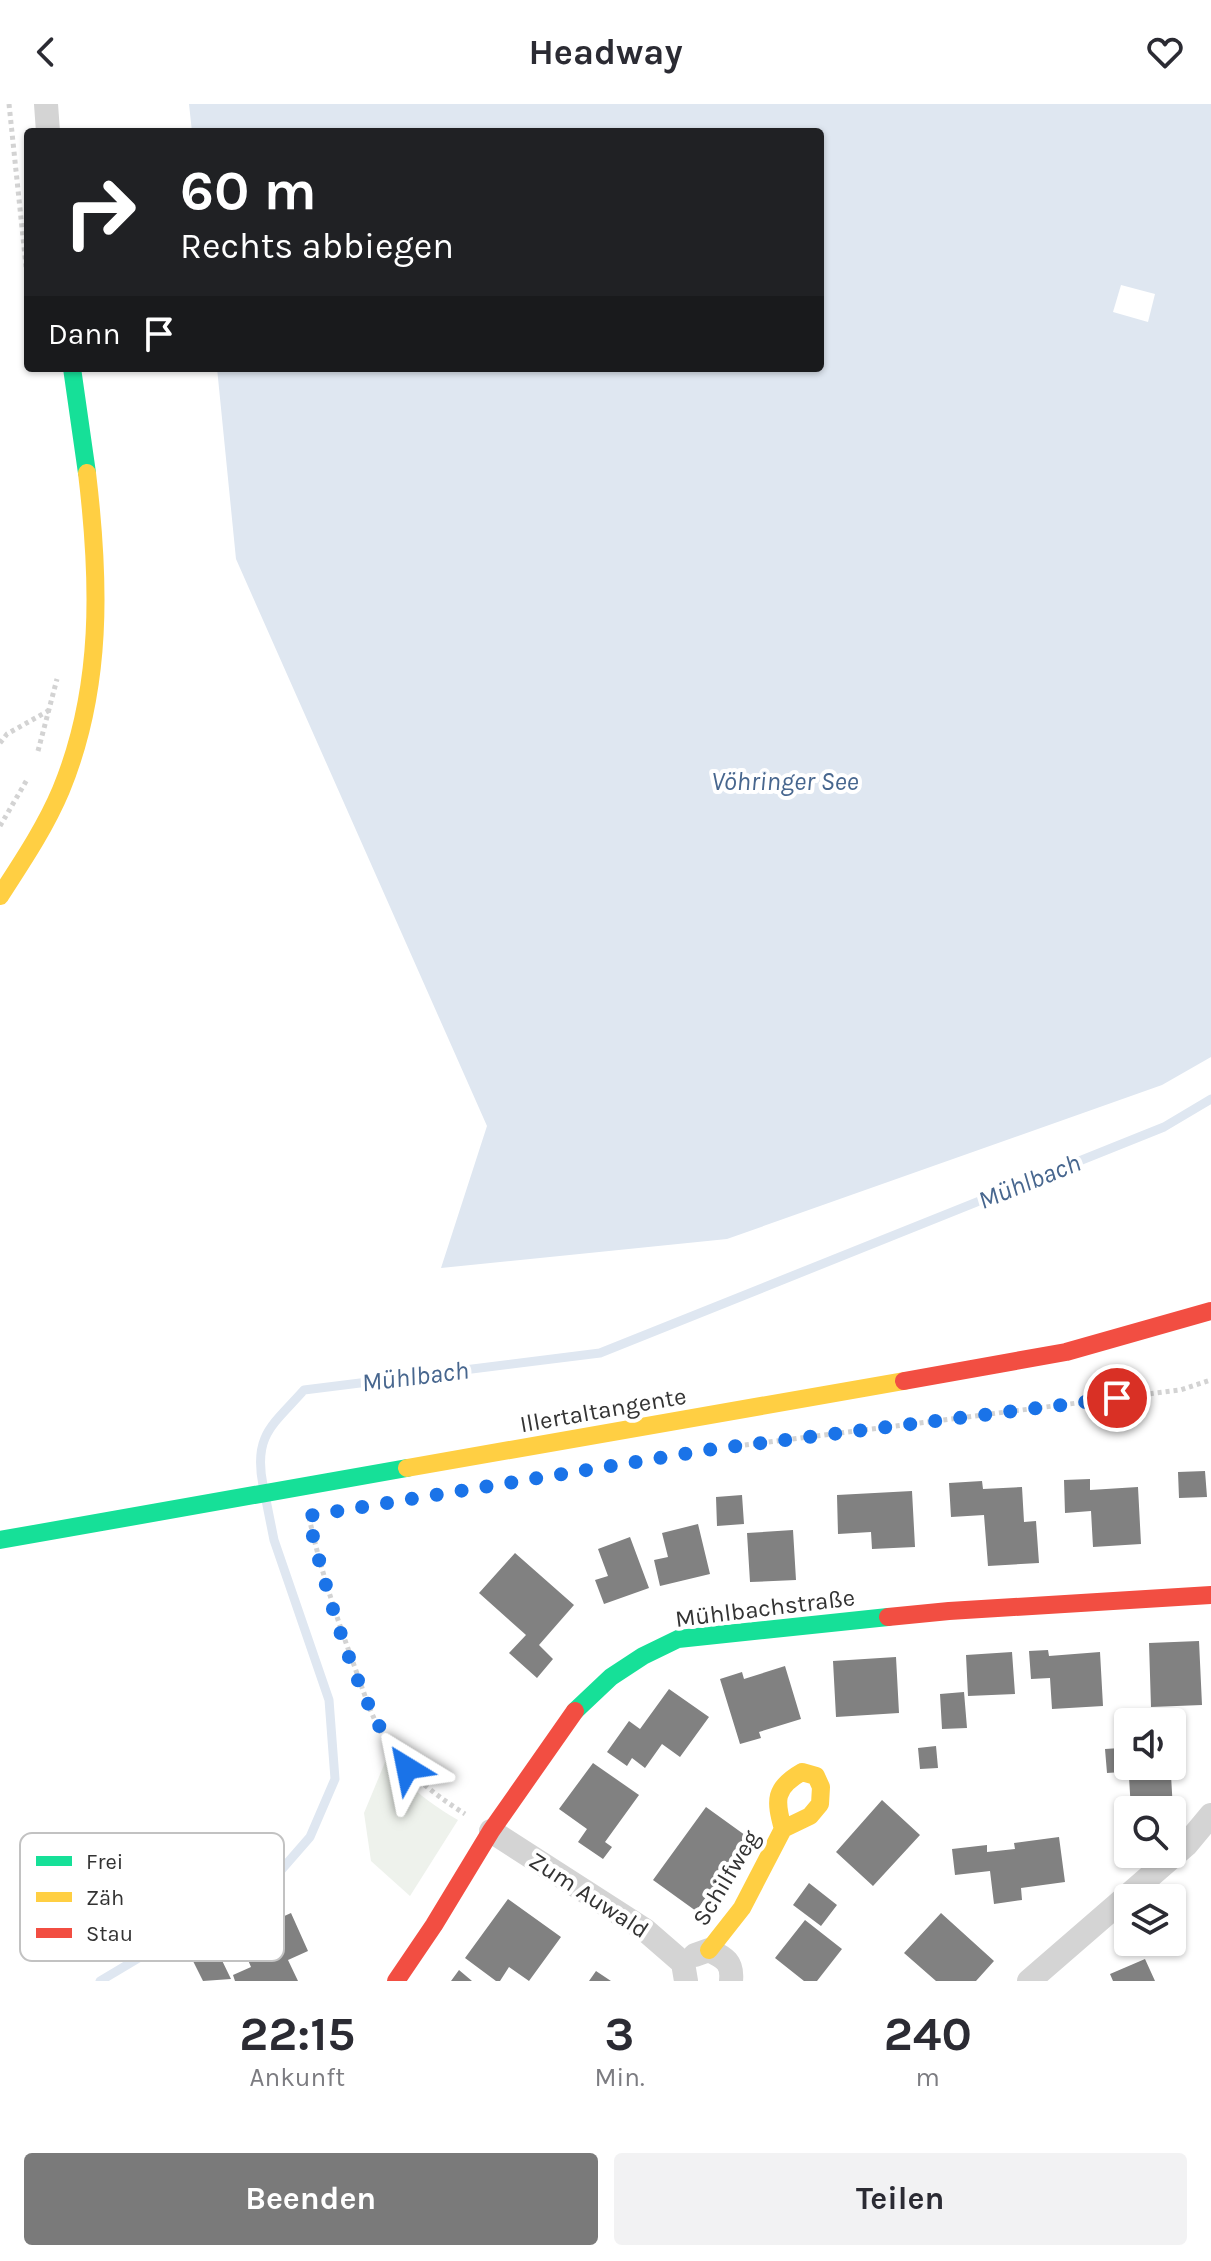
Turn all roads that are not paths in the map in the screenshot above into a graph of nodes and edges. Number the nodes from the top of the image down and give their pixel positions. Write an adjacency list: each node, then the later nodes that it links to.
1 (46, 104): 2 (street)
2 (48, 128)
3 (73, 372): 4 (street)
4 (0, 896)
5 (1211, 1311): 6 (street, Illertaltangente)
6 (0, 1540)
7 (1211, 1595): 10 (street, Mühlbachstraße)
8 (1211, 1815): 15 (street)
9 (783, 1829): 11 (street, Schilfweg)
10 (491, 1831): 12 (street, Zum Auwald); 13 (street, Mühlbachstraße)
11 (709, 1950): 12 (street, Zum Auwald); 14 (street)
12 (685, 1972)
13 (396, 1981)
14 (731, 1981)
15 (1029, 1981)

